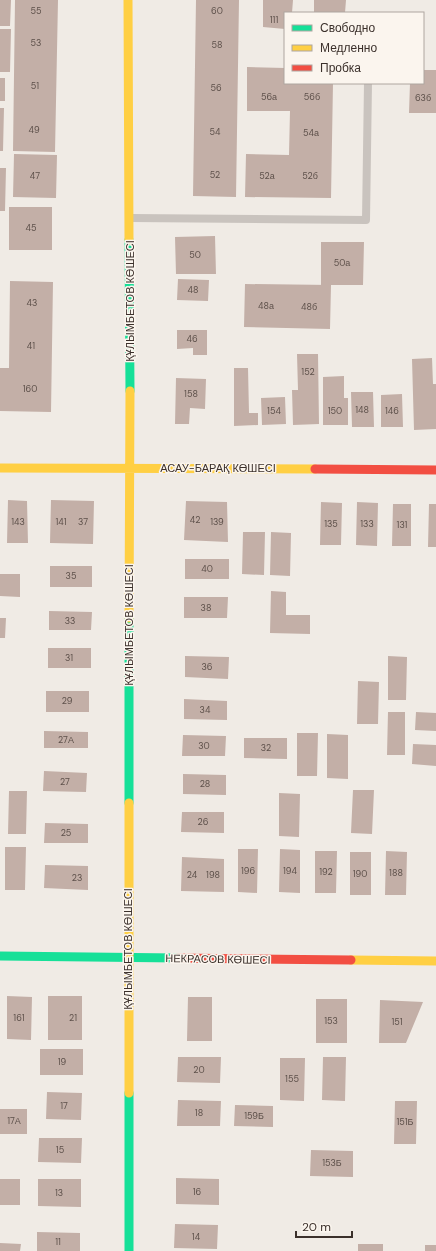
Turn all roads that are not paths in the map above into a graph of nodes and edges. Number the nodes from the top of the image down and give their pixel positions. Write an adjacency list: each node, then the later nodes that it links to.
1 (128, 0): 3 (street, ҚҰЛЫМБЕТОВ КӨШЕСІ)
2 (368, 84): 3 (lane)
3 (130, 218): 5 (street, ҚҰЛЫМБЕТОВ КӨШЕСІ)
4 (0, 468): 5 (street, АСАУ-БАРАҚ КӨШЕСІ)
5 (129, 468): 6 (street, АСАУ-БАРАҚ КӨШЕСІ); 8 (street, ҚҰЛЫМБЕТОВ КӨШЕСІ)
6 (436, 470)
7 (0, 956): 8 (street, НЕКРАСОВ КӨШЕСІ)
8 (128, 958): 9 (street, НЕКРАСОВ КӨШЕСІ); 10 (street, ҚҰЛЫМБЕТОВ КӨШЕСІ)
9 (436, 961)
10 (129, 1251)

